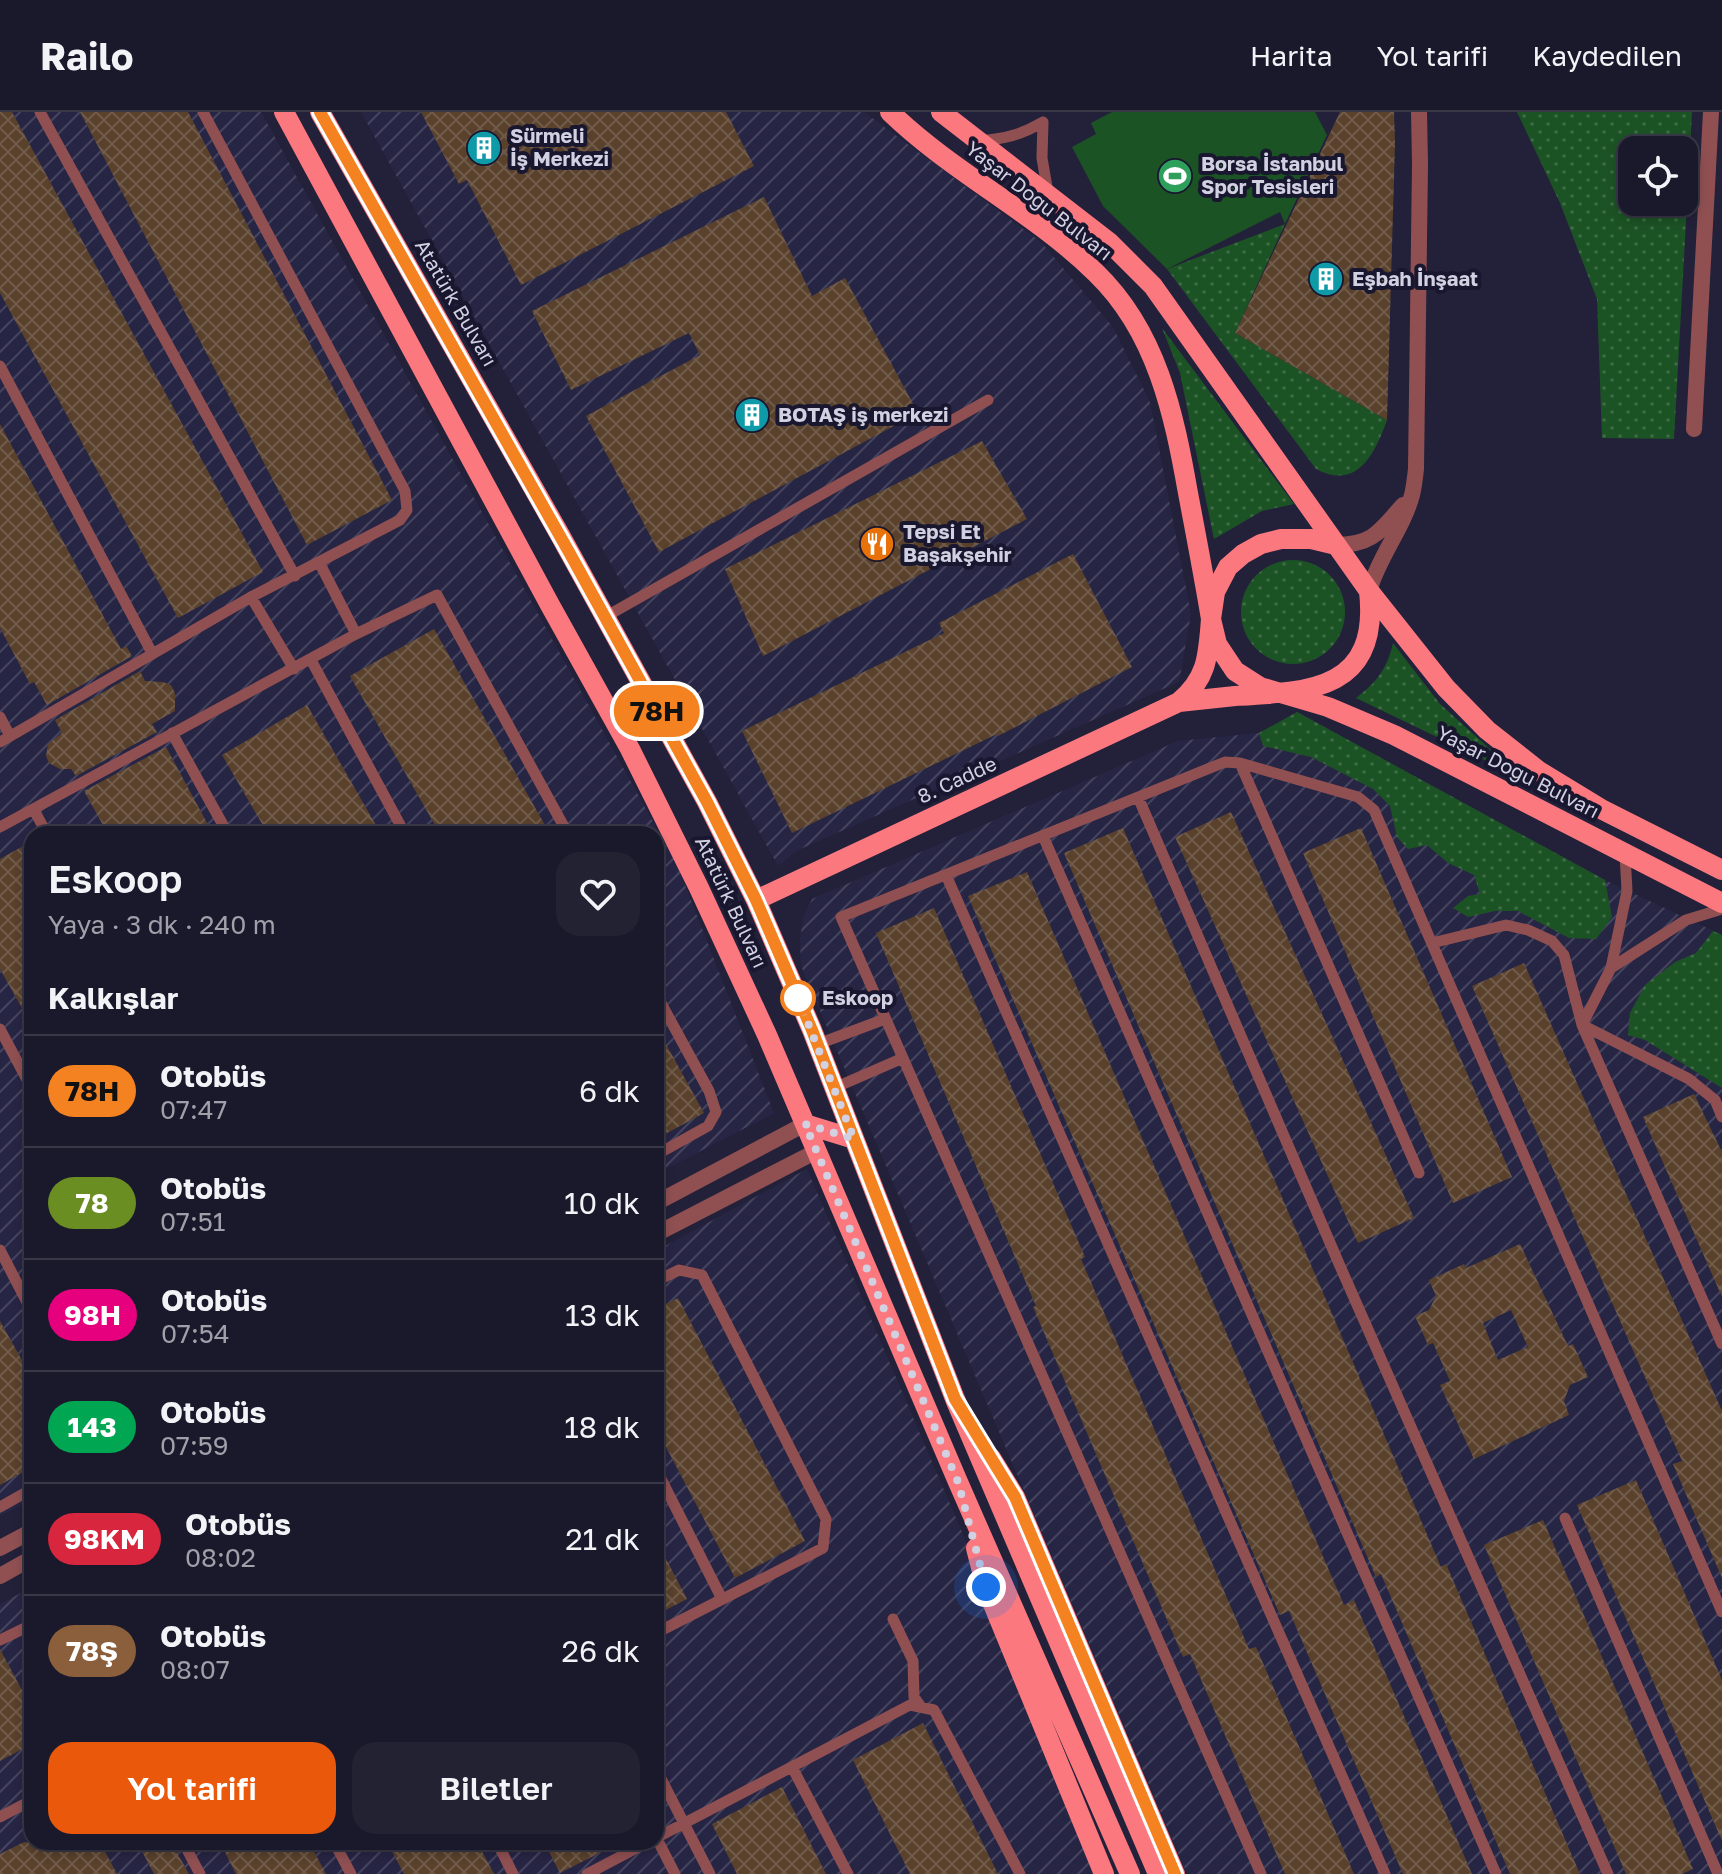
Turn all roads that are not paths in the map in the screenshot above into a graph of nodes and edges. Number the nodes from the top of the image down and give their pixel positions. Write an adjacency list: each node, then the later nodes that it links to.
1 (40, 112): 17 (lane)
2 (203, 112): 16 (lane)
3 (284, 112): 56 (main road, Atatürk Bulvarı)
4 (320, 112): 20 (main road, Atatürk Bulvarı)
5 (890, 112): 21 (main road, Yaşar Doğu Bulvarı)
6 (941, 112): 9 (main road, Yaşar Doğu Bulvarı)
7 (1419, 112): 14 (street)
8 (1711, 112): 13 (street)
9 (979, 141): 10 (main road, Yaşar Doğu Bulvarı); 10 (lane)
10 (1048, 193): 15 (main road, Yaşar Doğu Bulvarı)
11 (0, 366): 23 (lane)
12 (988, 400): 20 (lane)
13 (1694, 429)
14 (1412, 495): 15 (street); 18 (street)
15 (1336, 545): 18 (main road, Yaşar Doğu Bulvarı); 21 (main road, Yaşar Doğu Bulvarı)
16 (319, 562): 17 (lane); 22 (lane)
17 (295, 576): 19 (lane)
18 (1369, 591): 26 (main road); 41 (main road, Yaşar Doğu Bulvarı)
19 (251, 597): 23 (lane); 25 (lane)
20 (605, 617): 43 (main road, Atatürk Bulvarı)
21 (1211, 619): 26 (main road, Yaşar Doğu Bulvarı); 27 (main road, Yaşar Doğu Bulvarı)
22 (356, 634): 24 (lane); 37 (lane)
23 (152, 653): 30 (lane)
24 (311, 660): 25 (lane); 36 (lane)
25 (294, 669): 29 (lane)
26 (1287, 694): 27 (main road); 40 (main road, Yaşar Doğu Bulvarı)
27 (1179, 702): 43 (main road, 8. Cadde)
28 (0, 717): 30 (lane)
29 (172, 733): 33 (lane); 35 (lane)
30 (5, 739)
31 (1240, 763): 32 (lane); 45 (lane); 60 (lane)
32 (1138, 797): 39 (lane); 110 (lane)
33 (34, 810): 34 (lane); 38 (lane)
34 (43, 826)
35 (224, 826)
36 (401, 826)
37 (564, 826)
38 (0, 827)
39 (1043, 836): 42 (lane); 109 (lane)
40 (1625, 854): 44 (main road, Yaşar Doğu Bulvarı); 46 (lane)
41 (1722, 870)
42 (946, 875): 48 (lane); 108 (lane)
43 (756, 900): 51 (main road, Atatürk Bulvarı)
44 (1722, 906): 46 (lane)
45 (1432, 943): 49 (lane); 78 (lane)
46 (1611, 968): 49 (lane)
47 (664, 1009): 58 (lane)
48 (885, 1019): 51 (lane); 52 (lane)
49 (1582, 1025): 55 (lane); 66 (lane)
50 (0, 1029): 53 (lane)
51 (818, 1044): 54 (main road, Atatürk Bulvarı)
52 (903, 1058): 54 (lane); 107 (lane)
53 (24, 1074)
54 (834, 1088): 57 (main road, Atatürk Bulvarı)
55 (1722, 1117)
56 (805, 1124): 57 (main road); 59 (main road, Atatürk Bulvarı); 61 (street)
57 (854, 1139): 67 (main road, Atatürk Bulvarı)
58 (664, 1151)
59 (817, 1151): 62 (street); 68 (main road, Atatürk Bulvarı)
60 (1419, 1173)
61 (664, 1199)
62 (664, 1230)
63 (0, 1250): 65 (lane)
64 (664, 1277): 77 (lane)
65 (24, 1296)
66 (1722, 1344)
67 (955, 1399): 105 (main road, Atatürk Bulvarı); 106 (main road)
68 (958, 1482): 103 (main road); 104 (main road, Atatürk Bulvarı)
69 (664, 1485): 77 (lane)
70 (24, 1494): 71 (lane)
71 (0, 1507)
72 (1565, 1518): 111 (lane)
73 (24, 1535): 74 (street)
74 (0, 1548)
75 (24, 1562): 76 (street)
76 (0, 1576)
77 (722, 1599): 81 (lane)
78 (1722, 1612)
79 (893, 1619): 83 (lane)
80 (24, 1628): 82 (lane)
81 (664, 1629)
82 (0, 1640)
83 (921, 1707): 84 (lane); 102 (lane)
84 (792, 1767): 88 (lane); 101 (lane)
85 (664, 1784): 88 (lane)
86 (24, 1804): 87 (lane)
87 (0, 1817)
88 (684, 1823): 89 (lane); 100 (lane)
89 (664, 1834)
90 (187, 1850): 95 (lane)
91 (338, 1850): 96 (lane)
92 (501, 1850): 97 (lane)
93 (633, 1850): 98 (lane)
94 (662, 1850): 99 (lane)
95 (200, 1874)
96 (351, 1874)
97 (513, 1874)
98 (587, 1874)
99 (675, 1874)
100 (710, 1874)
101 (848, 1874)
102 (1020, 1874)
103 (1104, 1874)
104 (1130, 1874)
105 (1158, 1874)
106 (1175, 1874)
107 (1261, 1874)
108 (1385, 1874)
109 (1496, 1874)
110 (1608, 1874)
111 (1718, 1874)

